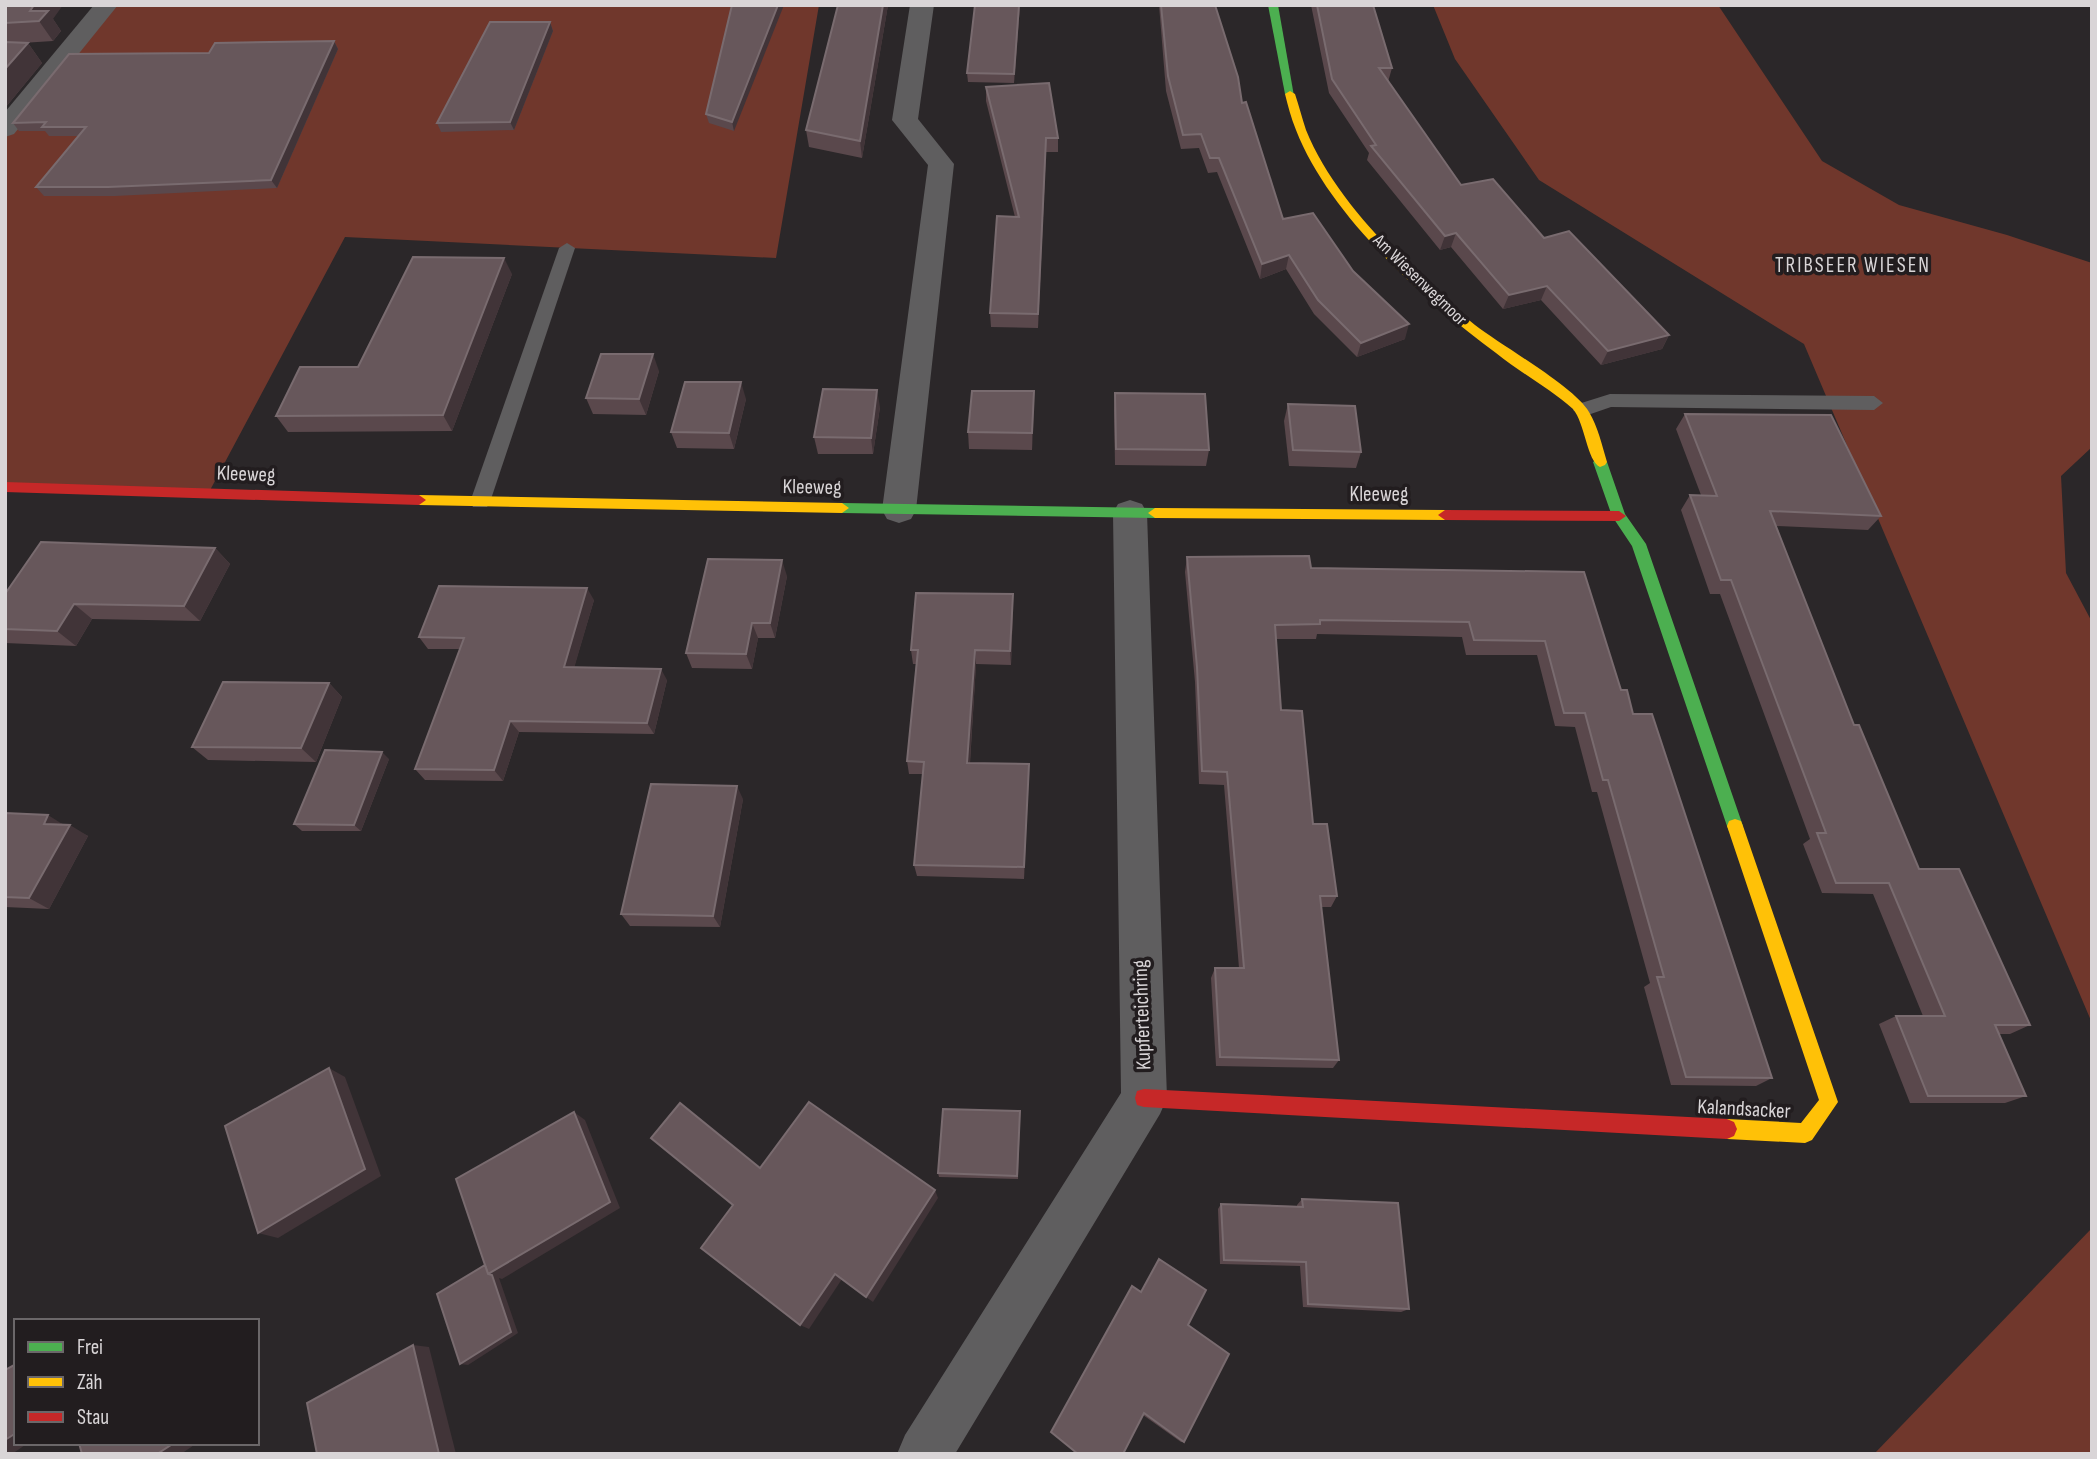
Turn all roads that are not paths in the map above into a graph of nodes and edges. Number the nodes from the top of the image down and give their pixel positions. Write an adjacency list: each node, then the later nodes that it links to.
1 (107, 5): 4 (street)
2 (922, 5): 12 (street)
3 (1273, 5): 9 (street, Am Wiesenwegmoor)
4 (70, 50): 5 (street); 6 (street)
5 (44, 51)
6 (5, 129)
7 (567, 248): 11 (lane)
8 (1874, 403): 9 (lane)
9 (1582, 410): 14 (street)
10 (5, 487): 11 (street, Kleeweg)
11 (480, 502): 12 (street, Kleeweg)
12 (898, 510): 13 (street, Kleeweg)
13 (1130, 513): 14 (street, Kleeweg); 15 (street, Kupferteichring)
14 (1619, 516): 15 (street, Kalandsacker)
15 (1144, 1098): 16 (street, Kupferteichring)
16 (924, 1454)

